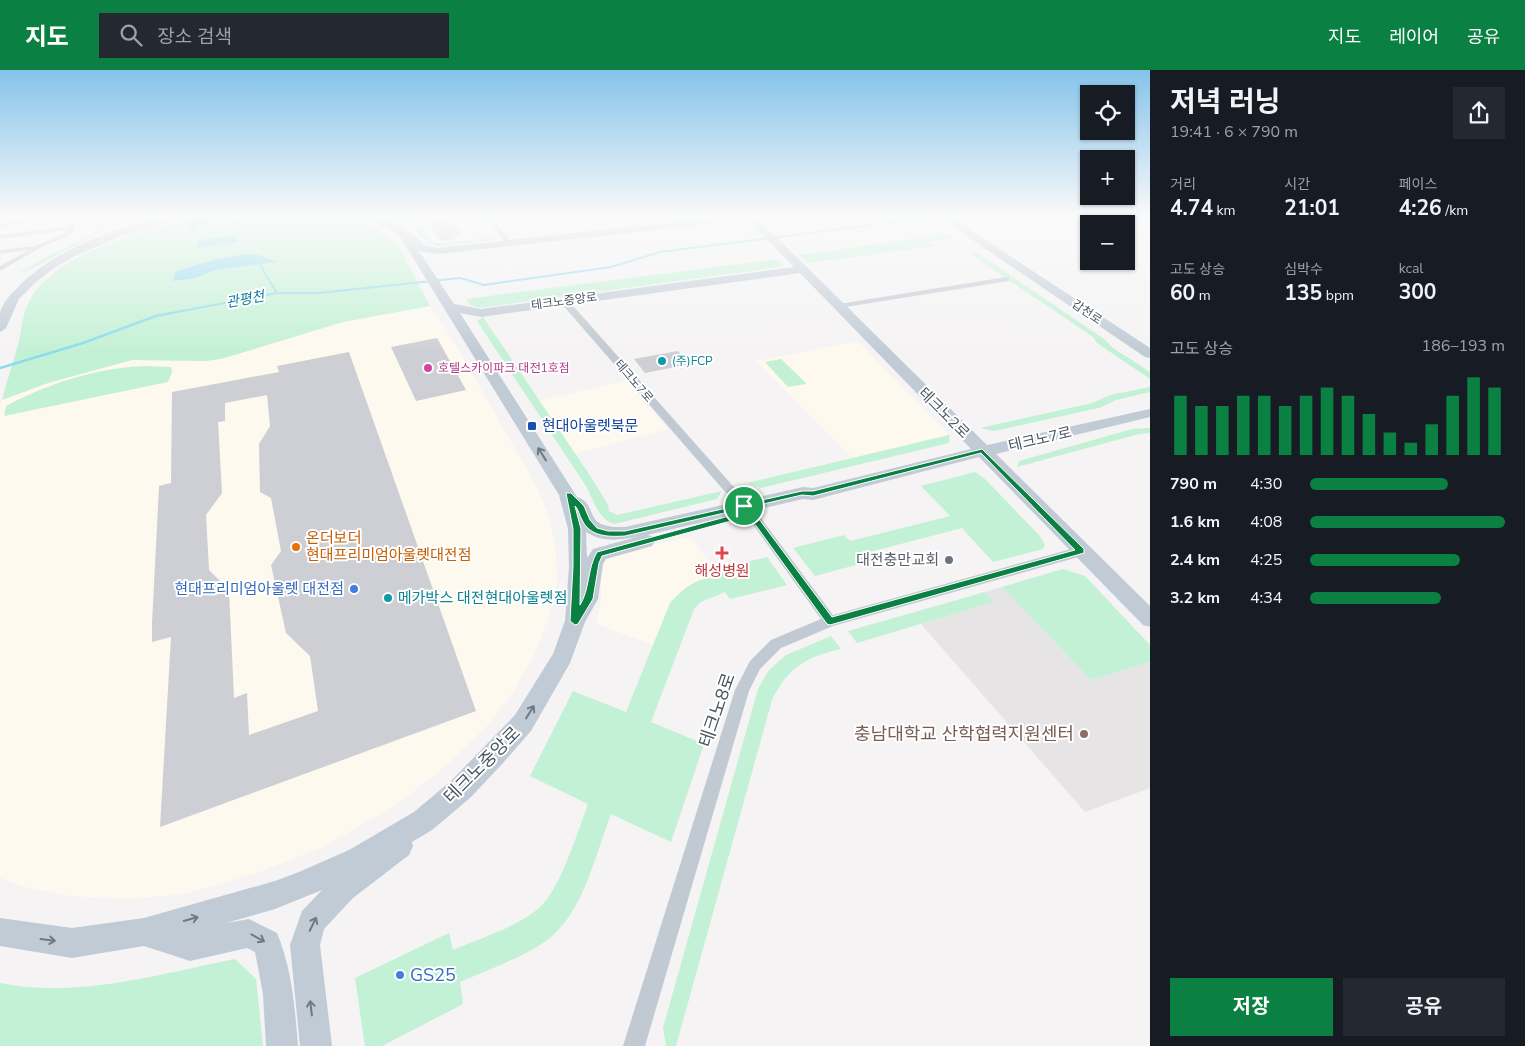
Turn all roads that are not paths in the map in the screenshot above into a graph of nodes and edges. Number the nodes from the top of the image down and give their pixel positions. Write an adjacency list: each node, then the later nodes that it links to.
1 (12, 262): 6 (street)
2 (57, 262): 14 (main road)
3 (428, 262): 11 (main road)
4 (795, 262): 7 (main road, 테크노2로)
5 (1011, 262): 16 (main road, 갑천로)
6 (0, 268)
7 (802, 269): 9 (main road); 12 (main road, 테크노2로)
8 (1006, 280): 12 (street)
9 (646, 289): 10 (main road, 테크노중앙로)
10 (564, 301): 13 (main road, 테크노중앙로); 20 (street, 테크노7로)
11 (449, 304): 13 (main road, 테크노중앙로); 15 (main road, 테크노중앙로)
12 (839, 306): 18 (main road, 테크노2로)
13 (481, 313): 15 (main road)
14 (0, 326)
15 (465, 330): 19 (main road, 테크노중앙로, one-way to 15)
16 (1150, 354)
17 (1150, 413): 18 (main road, 테크노7로)
18 (982, 451): 20 (main road, 테크노7로); 21 (main road, 테크노2로)
19 (568, 495): 20 (main road, 테크노7로); 23 (main road, 테크노중앙로)
20 (747, 509): 23 (main road, 테크노7로); 24 (street)
21 (1082, 551): 22 (main road, 테크노2로); 24 (street, 테크노8로)
22 (1150, 619)
23 (575, 621): 25 (main road, 테크노중앙로, one-way to 23)
24 (830, 621): 30 (street, 테크노8로)
25 (423, 821): 27 (main road, 테크노중앙로, one-way to 25); 29 (main road, one-way to 25)
26 (0, 932): 27 (main road, 테크노중앙로, one-way to 27)
27 (144, 932): 28 (main road, one-way to 28)
28 (282, 1046)
29 (316, 1046)
30 (633, 1046)

